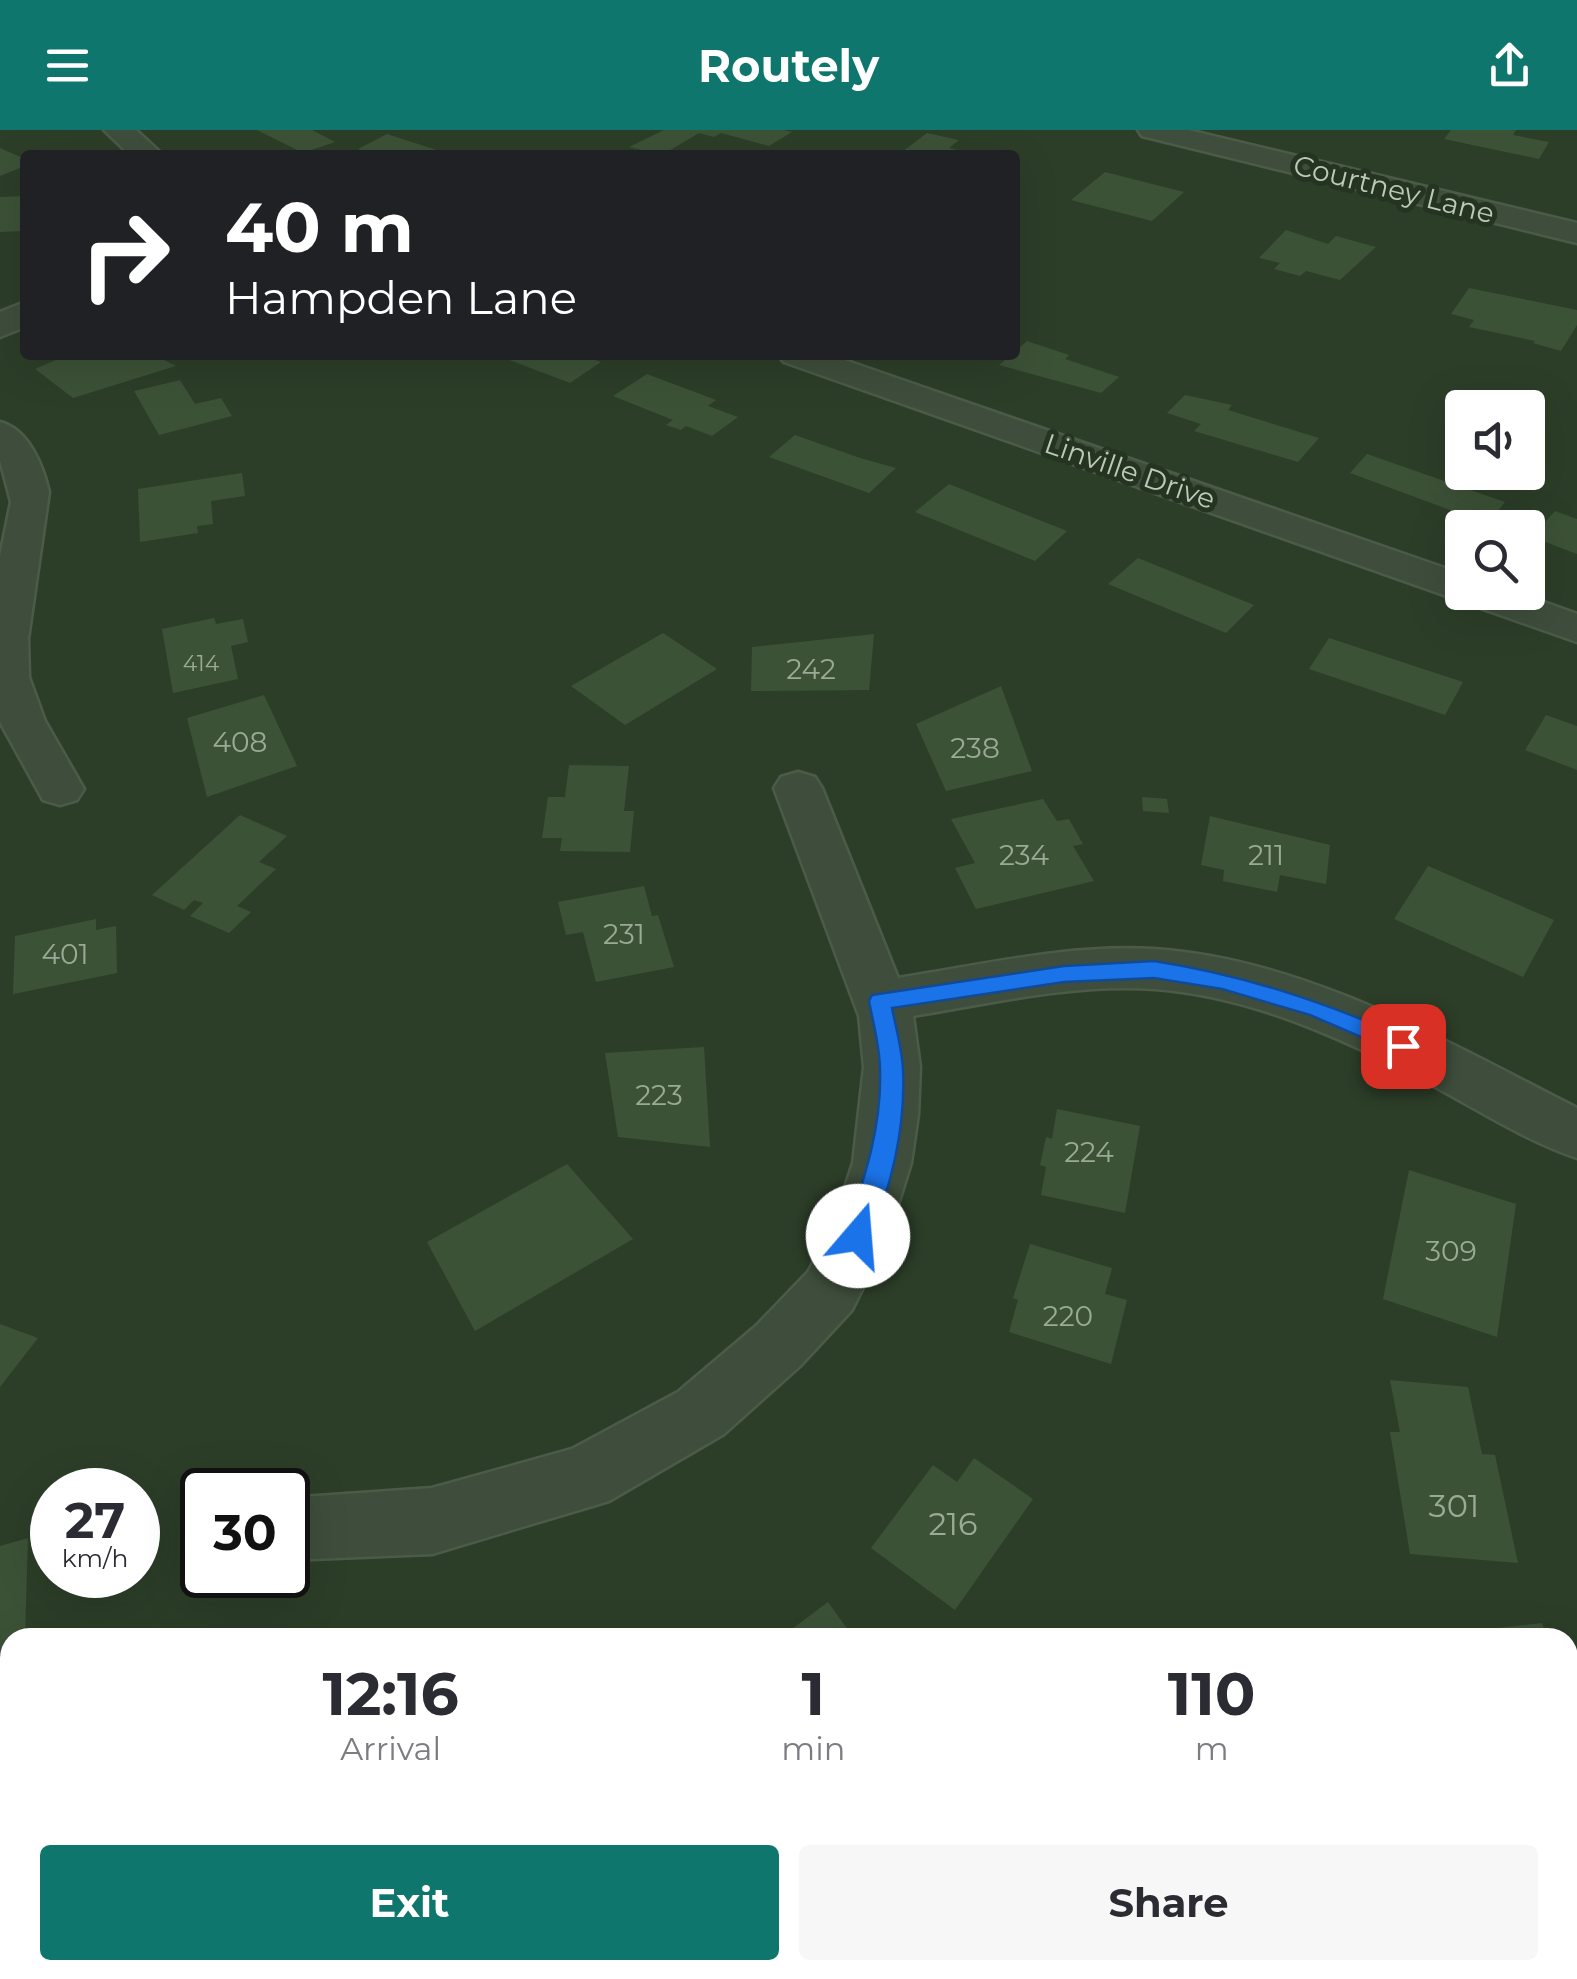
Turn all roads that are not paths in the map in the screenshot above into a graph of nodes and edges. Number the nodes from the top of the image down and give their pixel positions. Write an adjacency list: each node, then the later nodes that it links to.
1 (118, 130): 3 (street)
2 (1152, 130): 4 (street, Courtney Lane)
3 (142, 150)
4 (1577, 233)
5 (810, 360): 8 (street, Linville Drive)
6 (0, 433): 7 (street)
7 (9, 582): 12 (street)
8 (1445, 582)
9 (1524, 610): 10 (street)
10 (1577, 629)
11 (798, 788): 13 (street)
12 (60, 789)
13 (880, 1001): 14 (street); 15 (street)
14 (1577, 1135)
15 (310, 1527)

